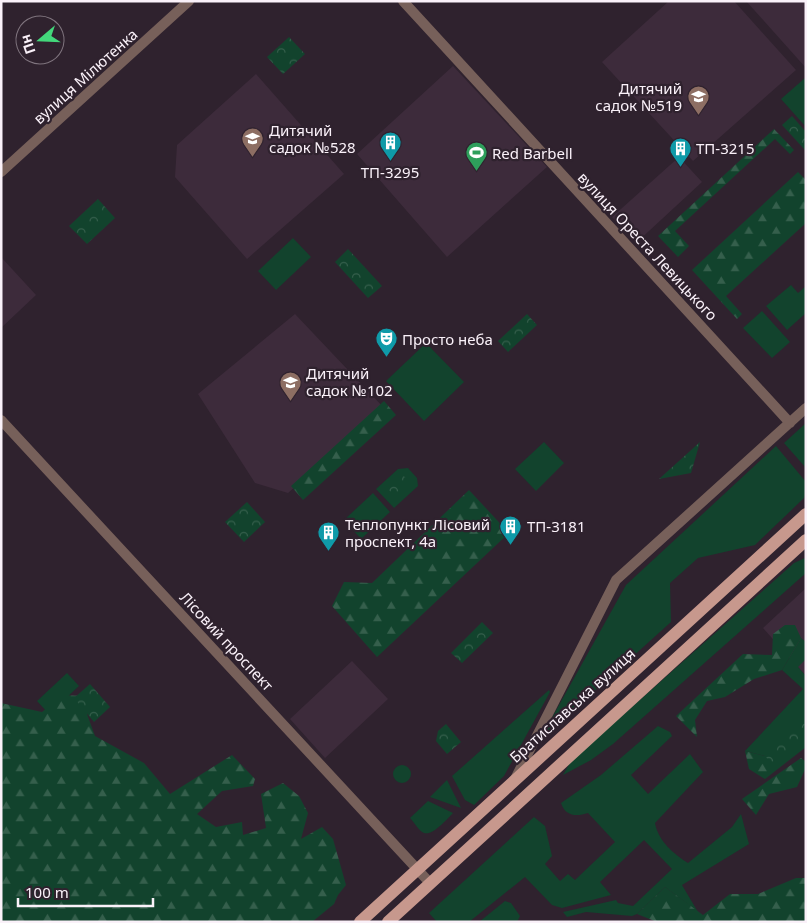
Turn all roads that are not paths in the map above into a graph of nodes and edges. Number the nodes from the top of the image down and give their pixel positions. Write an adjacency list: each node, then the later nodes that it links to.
1 (189, 1): 3 (street, вулиця Мілютенка)
2 (403, 1): 6 (street, вулиця Ореста Левицького)
3 (1, 172)
4 (806, 408): 6 (street)
5 (1, 420): 10 (street, Лісовий проспект)
6 (790, 423): 9 (street)
7 (806, 514): 9 (main road, Братиславська вулиця)
8 (806, 540): 11 (main road)
9 (514, 780): 10 (main road, Братиславська вулиця)
10 (417, 869): 11 (street, Лісовий проспект); 12 (main road, Братиславська вулиця)
11 (430, 883): 13 (main road)
12 (360, 922)
13 (388, 922)

